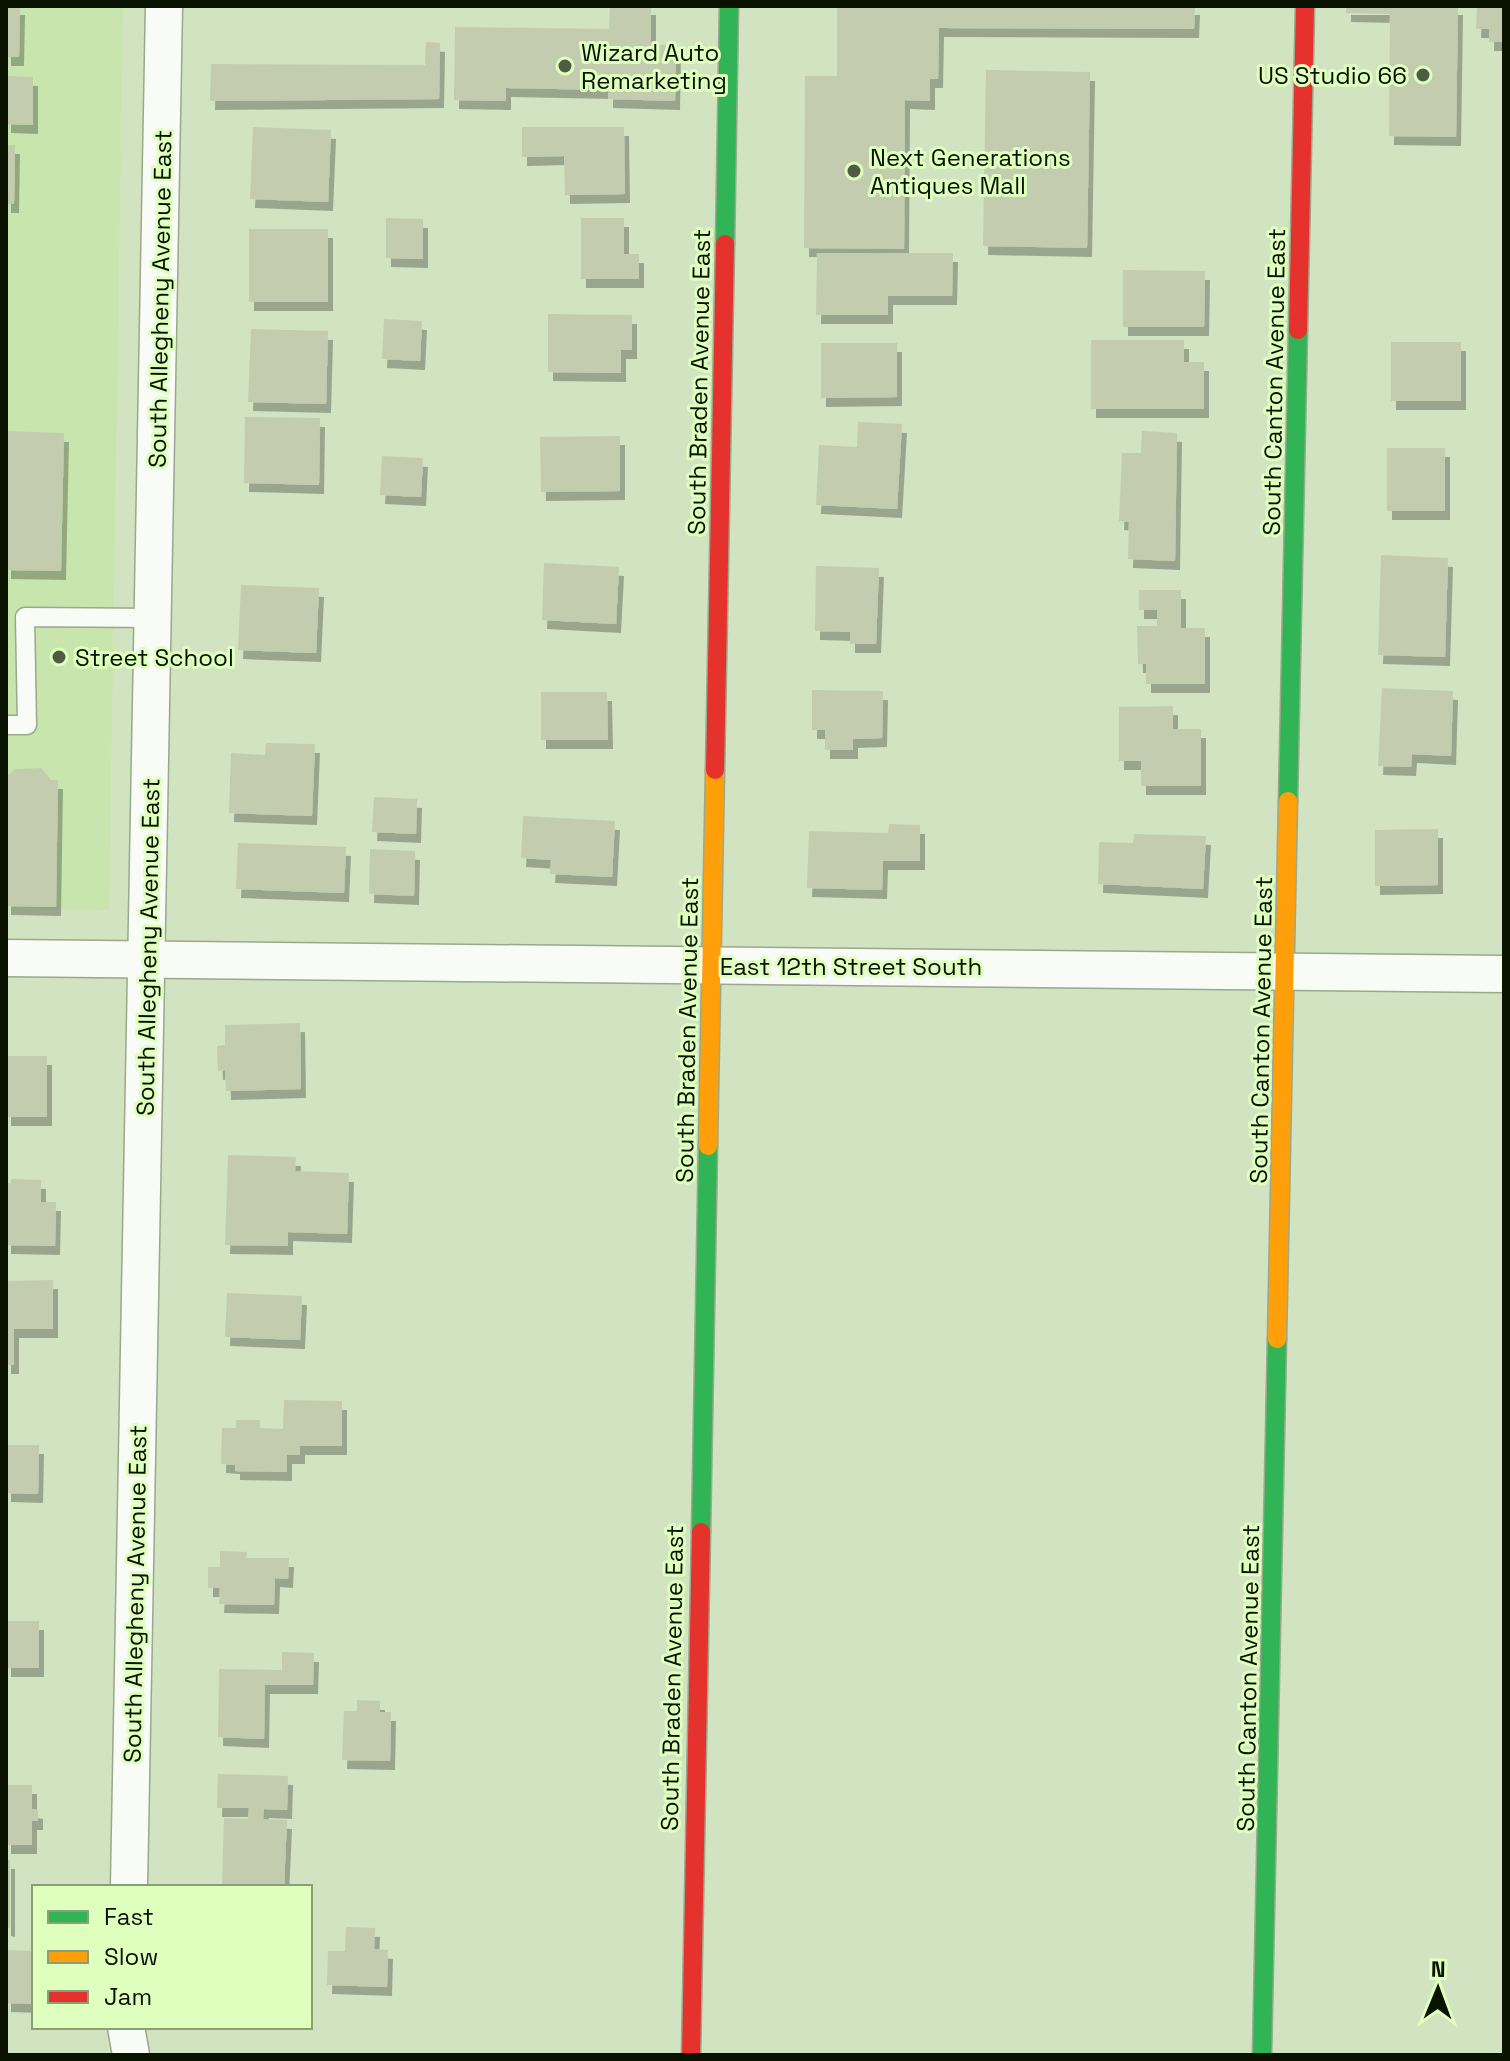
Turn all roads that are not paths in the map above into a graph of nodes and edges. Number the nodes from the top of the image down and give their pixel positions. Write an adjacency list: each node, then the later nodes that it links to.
1 (164, 6): 4 (street, South Allegheny Avenue East)
2 (729, 6): 8 (street, South Braden Avenue East)
3 (1305, 6): 9 (street, South Canton Avenue East)
4 (154, 618): 5 (lane); 7 (street, South Allegheny Avenue East)
5 (6, 725)
6 (6, 958): 7 (street, East 12th Street South)
7 (147, 960): 8 (street, East 12th Street South); 11 (street, South Allegheny Avenue East)
8 (712, 965): 9 (street, East 12th Street South); 14 (street, South Braden Avenue East)
9 (1286, 970): 10 (street, East 12th Street South); 15 (street, South Canton Avenue East)
10 (1504, 974)
11 (129, 1885)
12 (126, 2029): 13 (street)
13 (131, 2055)
14 (691, 2055)
15 (1262, 2055)

